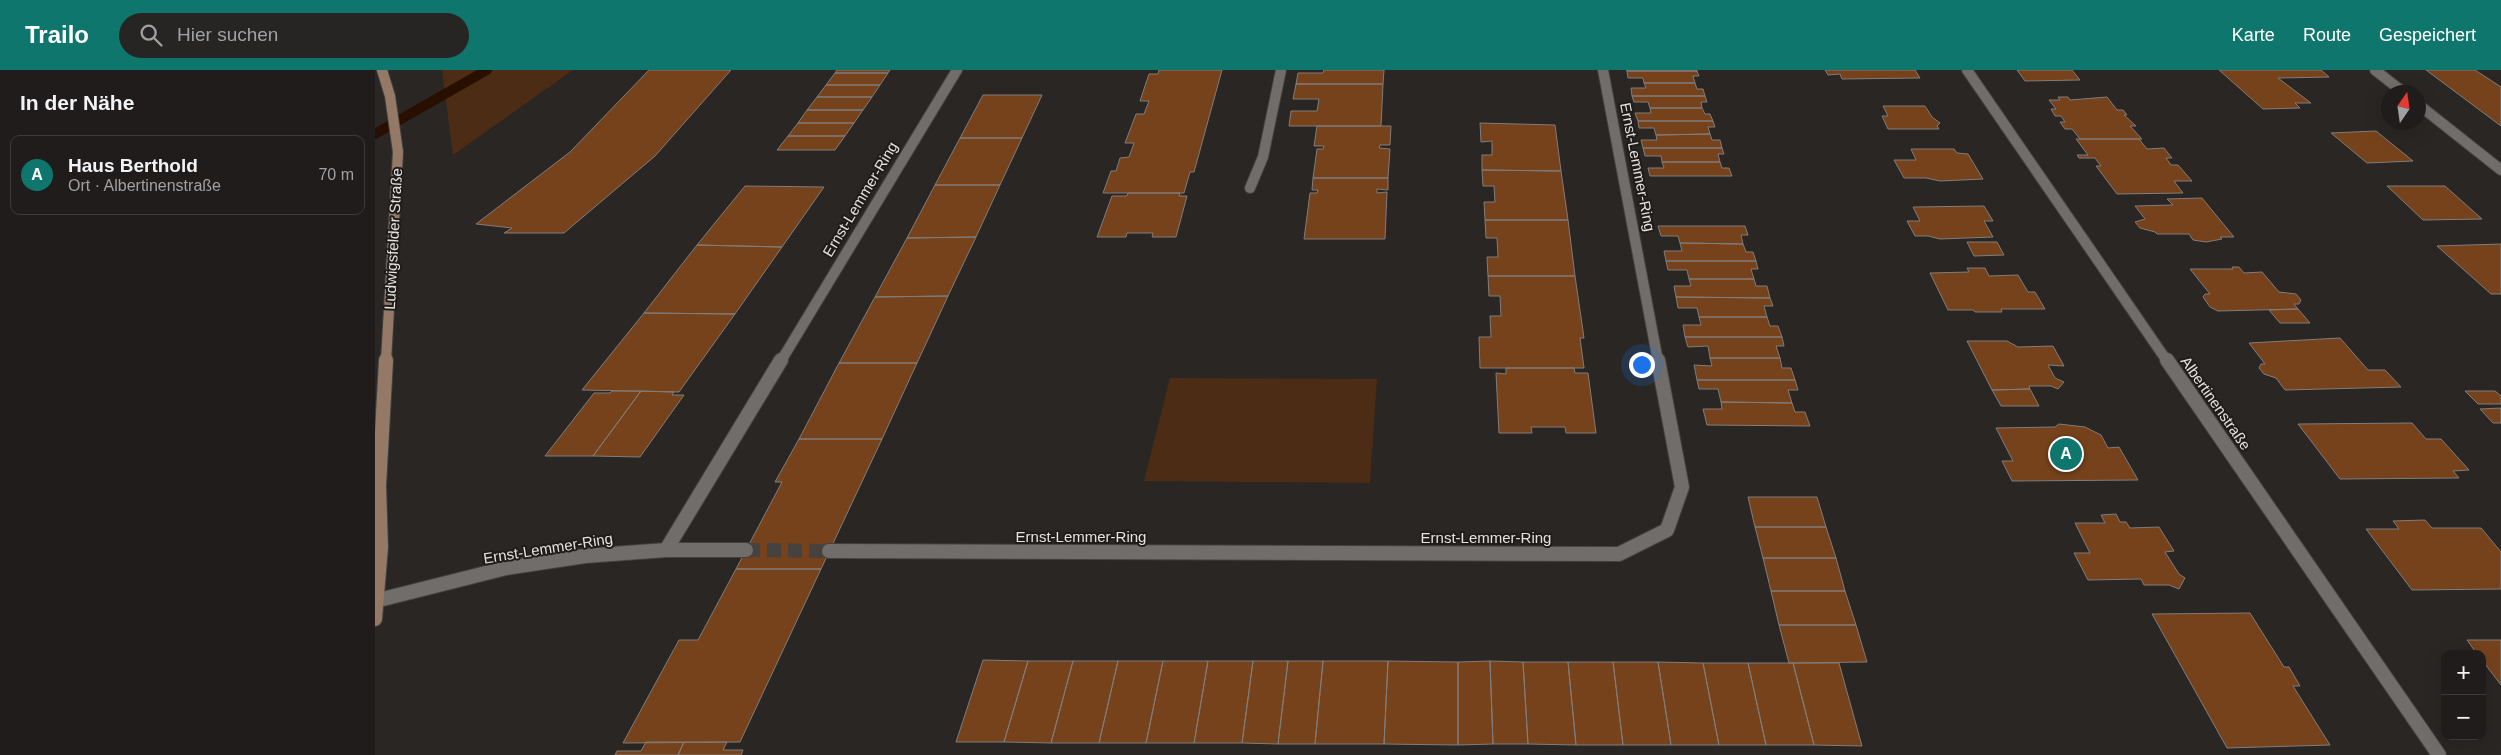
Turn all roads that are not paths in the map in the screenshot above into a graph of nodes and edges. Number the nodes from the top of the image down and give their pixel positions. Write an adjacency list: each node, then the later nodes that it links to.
1 (382, 70): 14 (street, Ludwigsfelder Straße)
2 (957, 70): 11 (street, Ernst-Lemmer-Ring)
3 (1281, 70): 10 (street)
4 (1603, 70): 13 (street, Ernst-Lemmer-Ring)
5 (1967, 70): 16 (street, Albertinenstraße)
6 (2375, 70): 7 (street)
7 (2394, 85)
8 (2426, 111): 9 (street)
9 (2501, 170)
10 (1250, 188)
11 (667, 550): 12 (street, Ernst-Lemmer-Ring); 14 (street, Ernst-Lemmer-Ring)
12 (746, 550)
13 (829, 551)
14 (376, 601): 15 (street, Ludwigsfelder Straße)
15 (375, 620)
16 (2439, 755)

